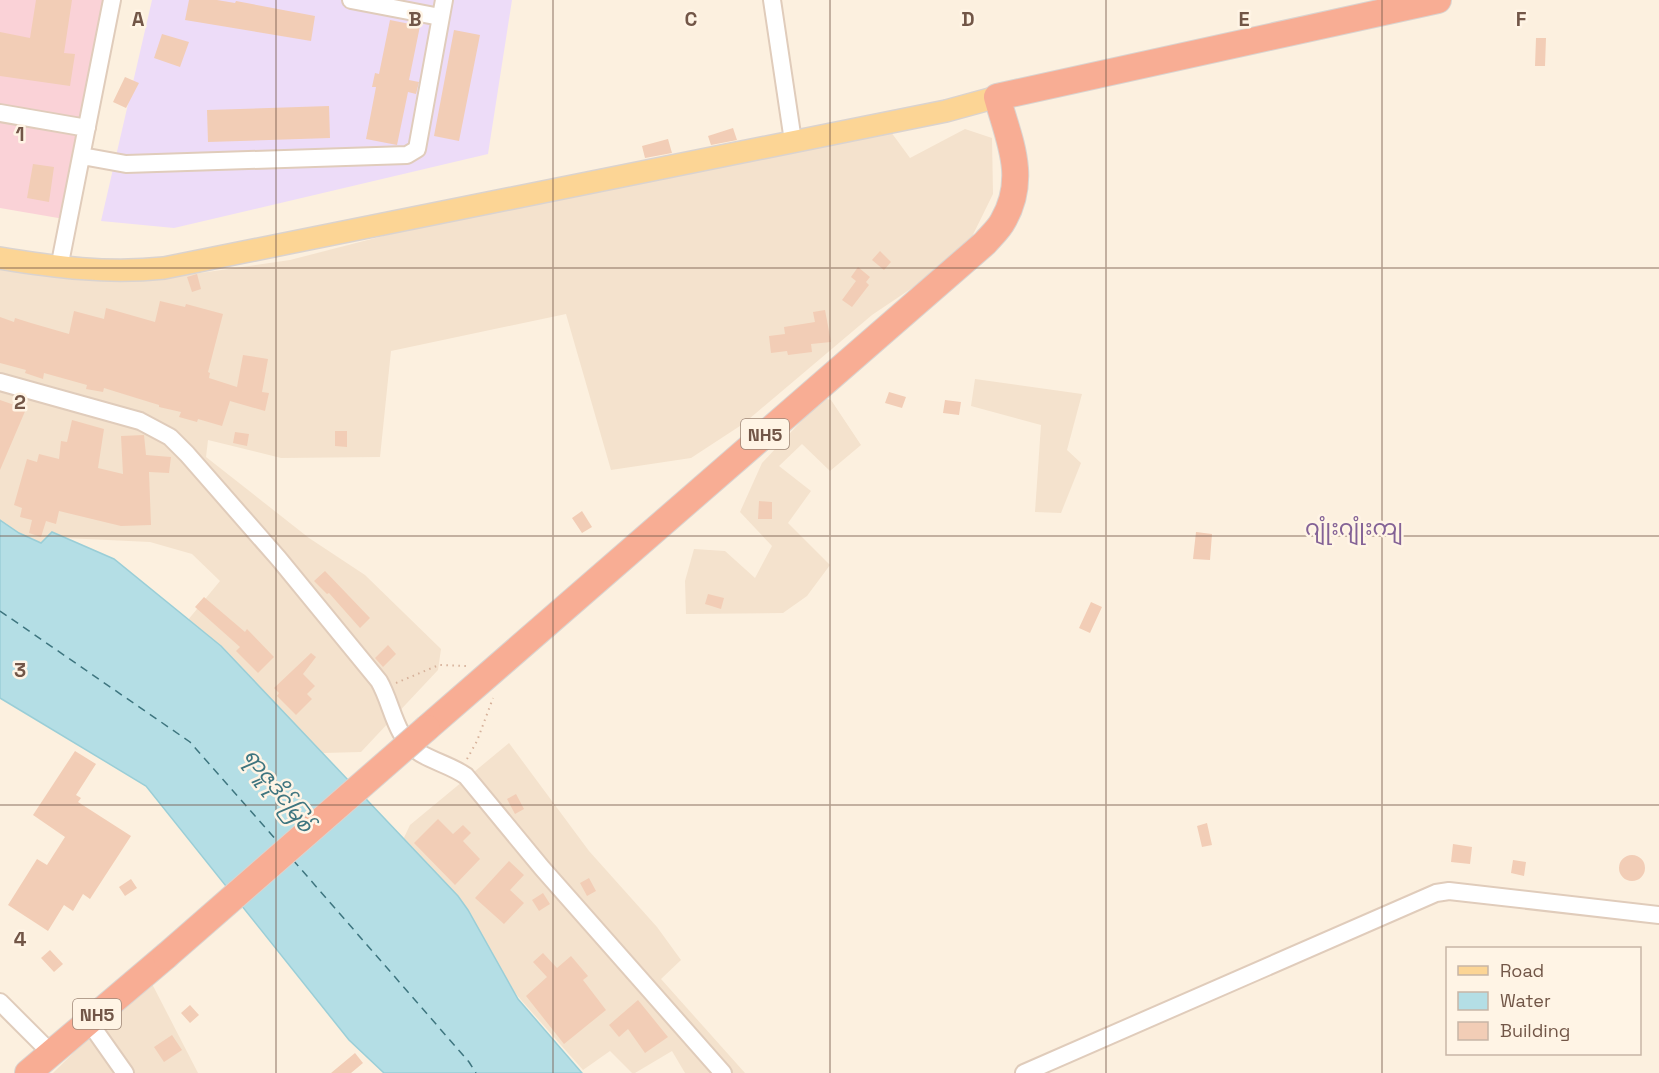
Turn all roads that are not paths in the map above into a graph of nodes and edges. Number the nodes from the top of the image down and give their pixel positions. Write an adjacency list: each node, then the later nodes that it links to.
1 (112, 0): 8 (street)
2 (351, 0): 5 (street)
3 (772, 0): 9 (street)
4 (1438, 0): 6 (highway)
5 (442, 8): 10 (street)
6 (997, 97): 9 (main road); 16 (highway, NH5, bridge)
7 (0, 113): 8 (street)
8 (87, 128): 10 (street)
9 (793, 141): 12 (main road)
10 (82, 156): 12 (street)
11 (0, 258): 12 (main road)
12 (59, 268)
13 (0, 382): 20 (street)
14 (1659, 915): 21 (street)
15 (0, 1002): 17 (street)
16 (89, 1022): 17 (highway, NH5); 19 (street)
17 (51, 1053): 18 (highway, NH5)
18 (28, 1073)
19 (125, 1073)
20 (723, 1073)
21 (1024, 1073)

